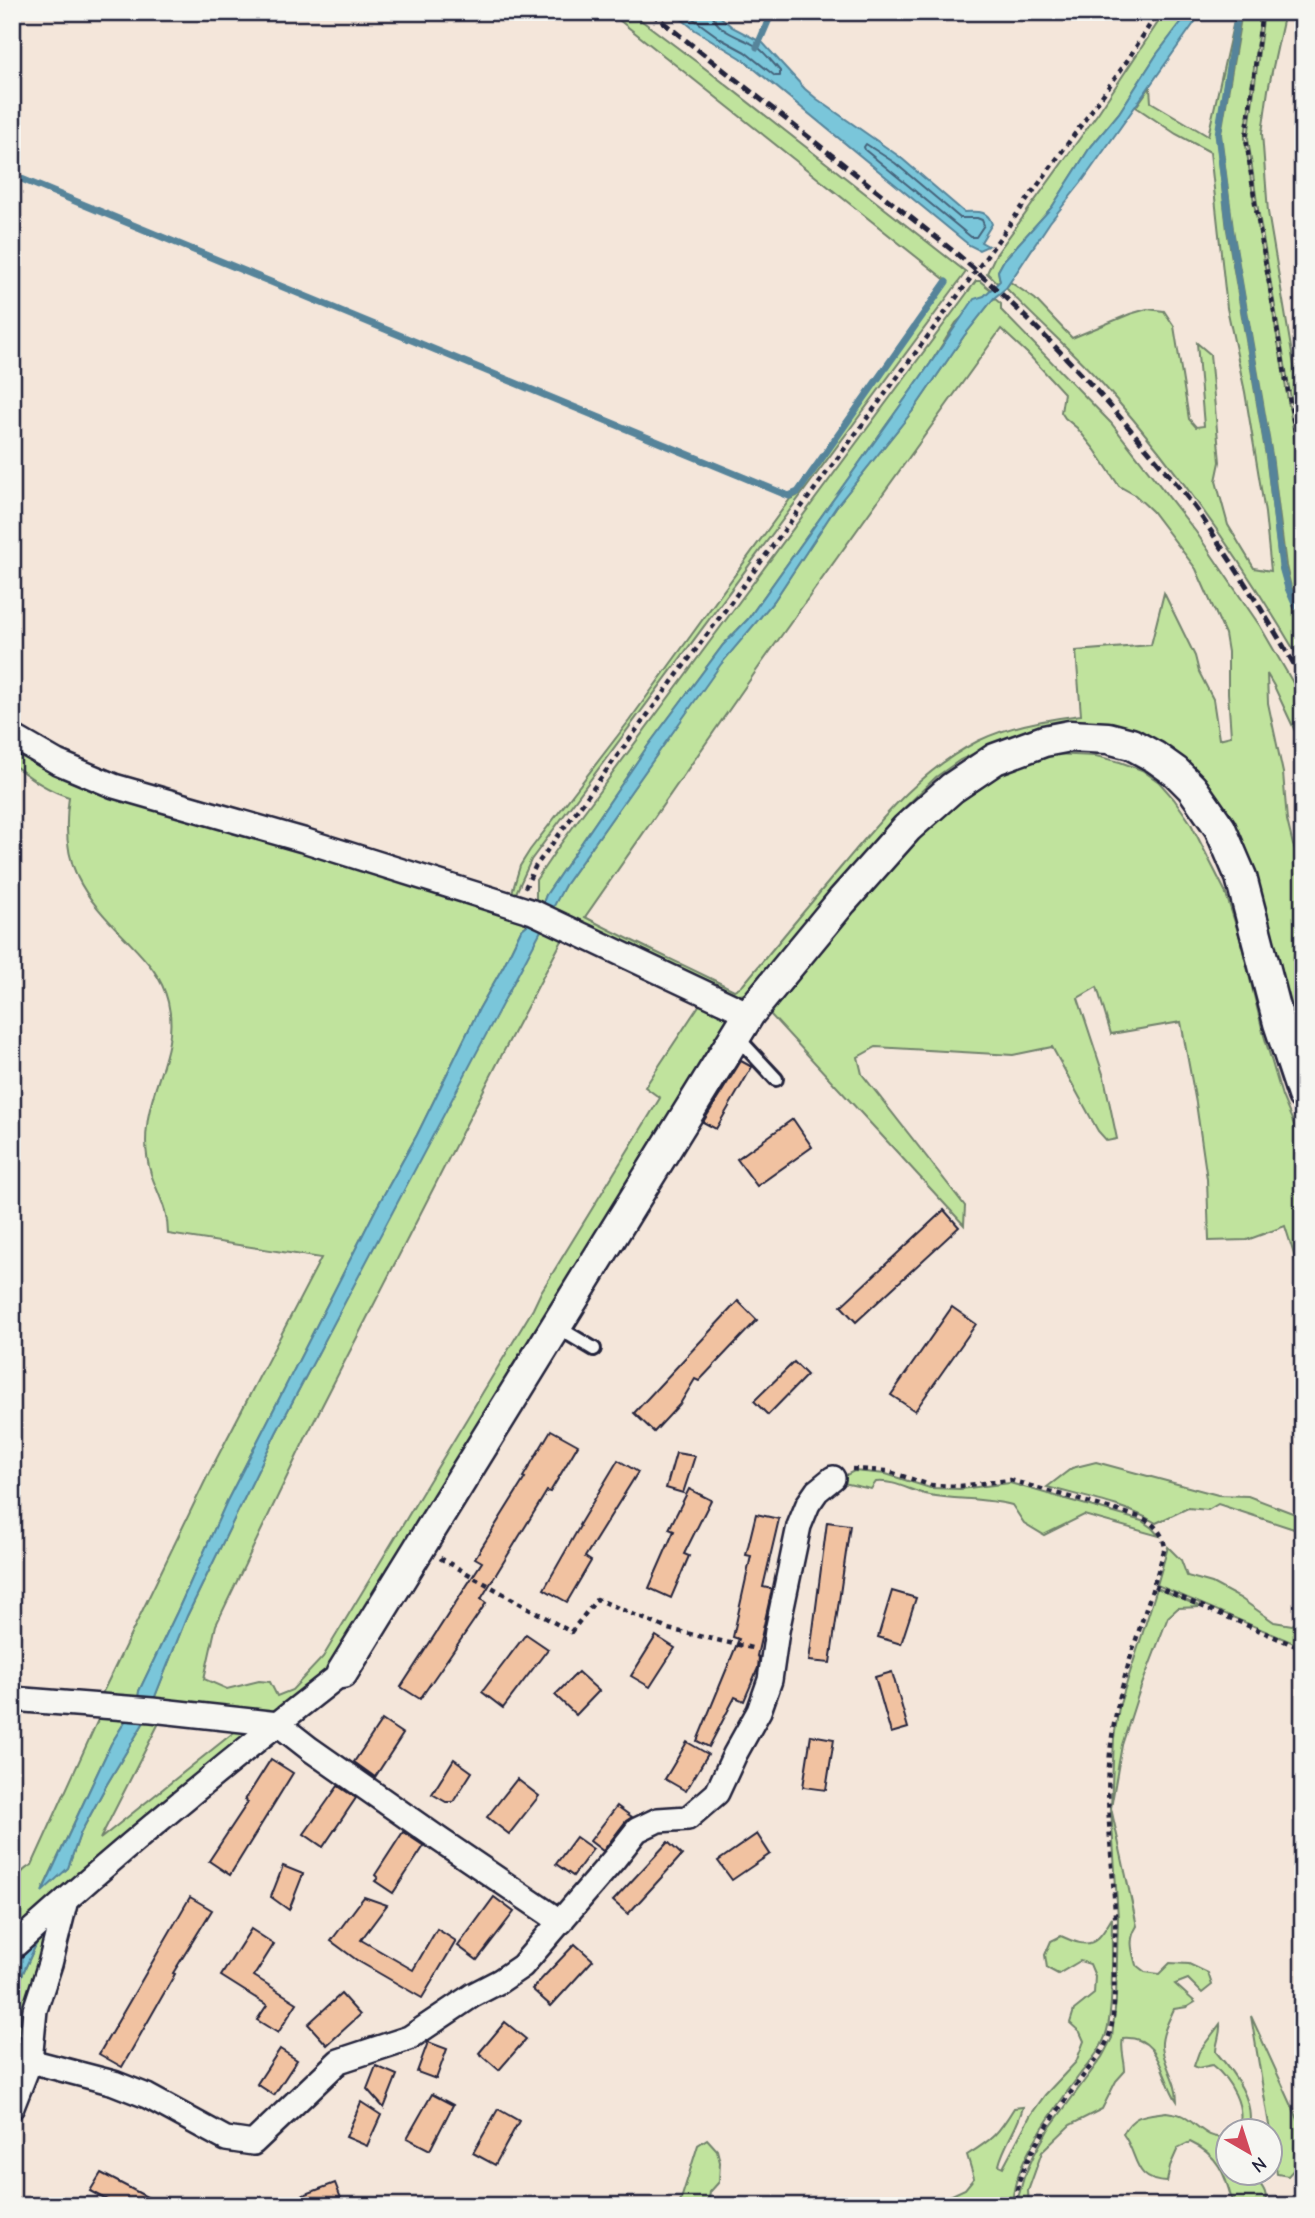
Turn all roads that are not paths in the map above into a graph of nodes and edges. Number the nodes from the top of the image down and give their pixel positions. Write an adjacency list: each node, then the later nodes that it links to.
1 (12, 736): 2 (street)
2 (743, 1025): 3 (lane); 4 (street); 5 (street)
3 (776, 1079)
4 (1303, 1095)
5 (556, 1327): 6 (lane); 8 (street)
6 (594, 1349)
7 (833, 1478): 12 (street)
8 (342, 1673): 10 (street)
9 (12, 1699): 10 (street)
10 (278, 1724): 11 (street); 12 (street)
11 (66, 1900): 13 (street); 14 (street)
12 (561, 1922): 14 (street)
13 (12, 1948)
14 (30, 2061): 15 (street)
15 (12, 2107)

